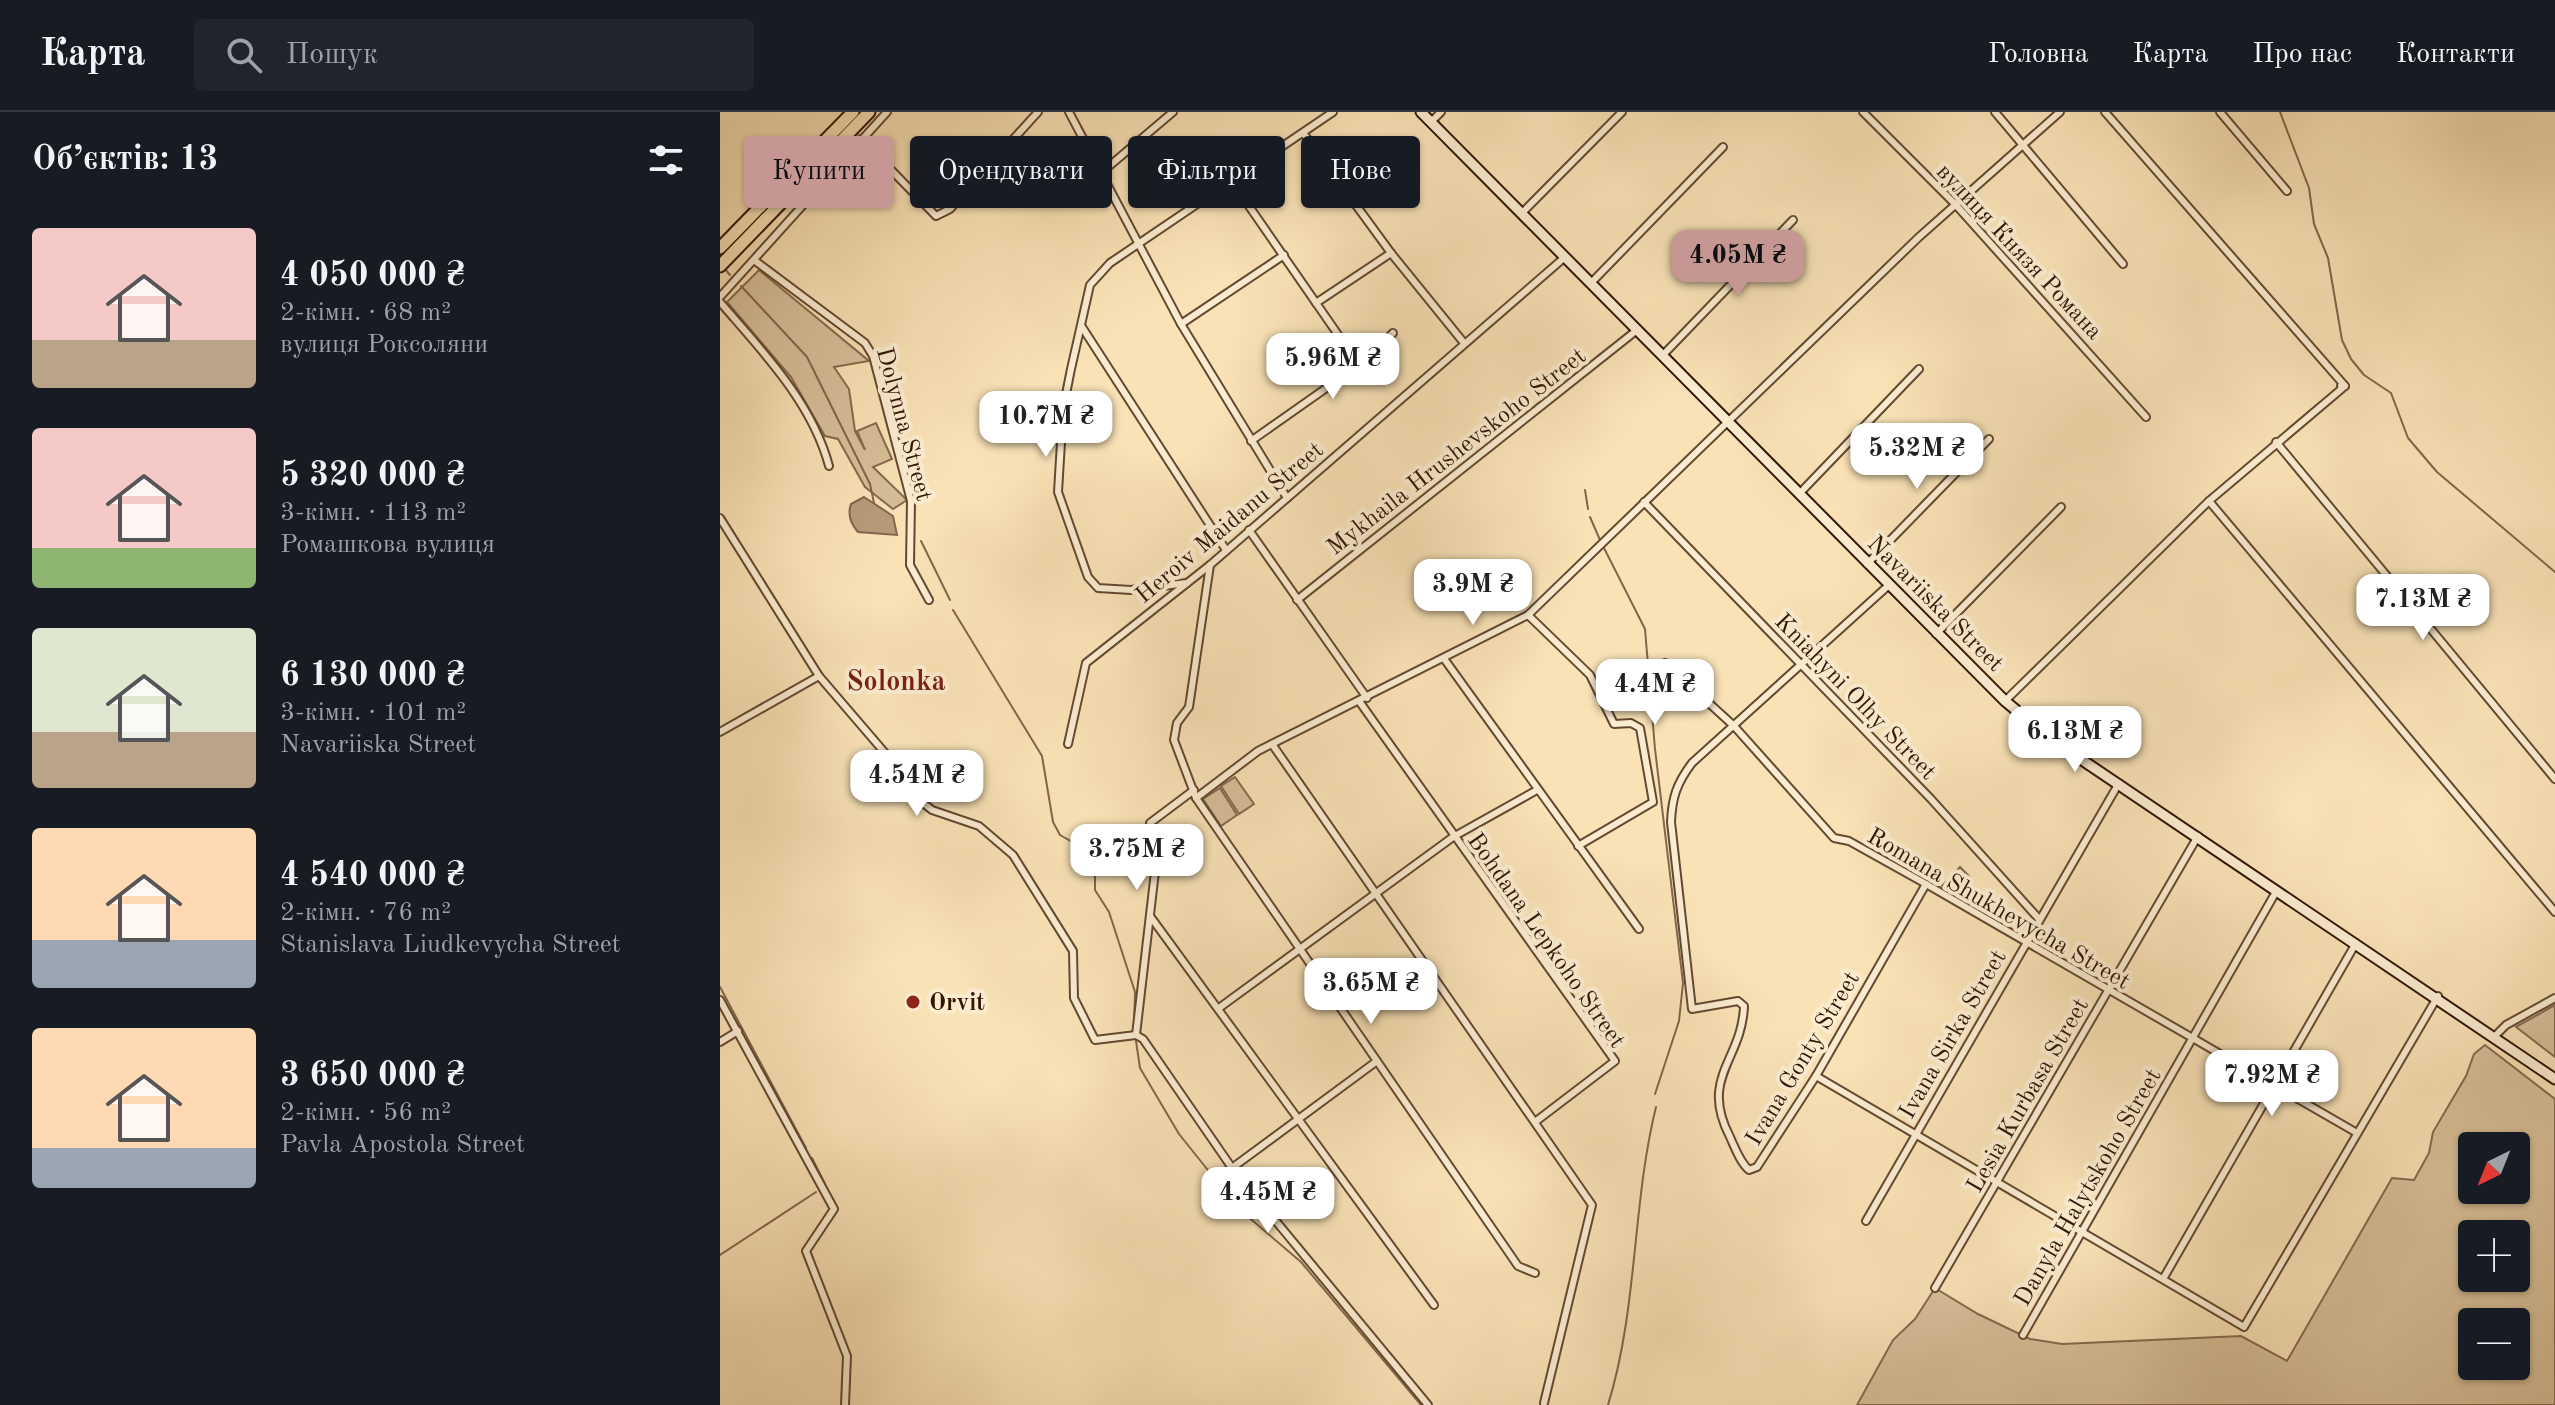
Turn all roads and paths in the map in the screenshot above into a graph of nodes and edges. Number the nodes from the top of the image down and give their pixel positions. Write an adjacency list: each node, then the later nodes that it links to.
1 (853, 112): 33 (highway)
2 (869, 112): 33 (highway)
3 (887, 112): 18 (street)
4 (1038, 112): 24 (street)
5 (1069, 112): 19 (street)
6 (1173, 112): 23 (street)
7 (1333, 112): 17 (street)
8 (1421, 112): 16 (street, Navariiska Street)
9 (1441, 112): 16 (street)
10 (1622, 112): 31 (street)
11 (1863, 112): 27 (street, вулиця Князя Романа)
12 (1995, 112): 20 (street)
13 (2060, 112): 20 (street)
14 (2105, 112): 57 (street)
15 (2220, 112): 25 (street)
16 (1431, 122): 31 (street, Navariiska Street)
17 (1304, 134): 21 (street); 36 (street)
18 (864, 136)
19 (1082, 136)
20 (2023, 145): 27 (street); 40 (street)
21 (1285, 147)
22 (1723, 147): 42 (street)
23 (1112, 164)
24 (894, 173)
25 (2287, 191)
26 (1112, 194): 34 (street)
27 (1955, 204): 53 (street, вулиця Князя Романа); 54 (street)
28 (800, 208): 39 (street)
29 (1195, 208): 34 (street)
30 (1251, 208): 37 (street)
31 (1522, 213): 38 (street, Navariiska Street)
32 (1793, 220): 50 (street)
33 (746, 228): 35 (highway); 41 (highway)
34 (1138, 245): 45 (street); 46 (street)
35 (720, 248)
36 (1391, 253): 44 (street); 49 (street)
37 (1284, 255): 44 (street); 45 (street)
38 (1565, 257): 42 (street, Navariiska Street); 49 (street, Heroiv Maidanu Street)
39 (754, 260): 43 (street); 71 (street, Dolynna Street)
40 (2123, 264)
41 (720, 266)
42 (1591, 283): 47 (street, Navariiska Street)
43 (721, 295): 58 (street)
44 (1316, 303): 51 (street)
45 (1181, 324): 56 (street)
46 (1082, 327): 66 (street); 69 (street)
47 (1637, 330): 50 (street, Navariiska Street); 72 (street, Mykhaila Hrushevskoho Street)
48 (1393, 333): 51 (street)
49 (1464, 343): 60 (street, Heroiv Maidanu Street)
50 (1662, 356): 54 (street, Navariiska Street)
51 (1359, 365): 56 (street)
52 (1919, 369): 59 (street)
53 (2146, 417)
54 (1729, 423): 59 (street, Navariiska Street); 62 (street)
55 (1989, 439): 67 (street)
56 (1251, 441): 60 (street)
57 (2276, 442): 61 (street); 85 (street)
58 (829, 466)
59 (1799, 494): 67 (street, Navariiska Street)
60 (1287, 498): 65 (street, Heroiv Maidanu Street)
61 (2209, 501): 80 (street); 95 (street)
62 (1644, 502): 73 (street); 77 (street, Kniahyni Olhy Street)
63 (2061, 507): 74 (street)
64 (720, 518): 78 (street)
65 (1249, 530): 66 (street, Heroiv Maidanu Street); 72 (street, Bohdana Lepkoho Street)
66 (1226, 550): 68 (street, Heroiv Maidanu Street)
67 (1867, 564): 70 (street, Navariiska Street)
68 (1210, 565): 69 (street, Heroiv Maidanu Street); 88 (street)
69 (1189, 582): 83 (street, Heroiv Maidanu Street)
70 (1889, 585): 74 (street, Navariiska Street); 77 (street)
71 (929, 600)
72 (1297, 600): 79 (street, Bohdana Lepkoho Street)
73 (1528, 615): 75 (street); 91 (street)
74 (1936, 634): 80 (street, Navariiska Street)
75 (1445, 660): 79 (street); 87 (street)
76 (1665, 663): 81 (street, Romana Shukhevycha Street)
77 (1801, 665): 81 (street); 97 (street, Kniahyni Olhy Street)
78 (819, 676): 82 (street); 108 (street)
79 (1363, 700): 84 (street); 90 (street, Bohdana Lepkoho Street)
80 (2005, 701): 86 (street, Navariiska Street)
81 (1734, 726): 92 (street, Romana Shukhevycha Street); 113 (street, Ivana Gonty Street)
82 (720, 732)
83 (1068, 744)
84 (1272, 744): 88 (street); 94 (street)
85 (2555, 779)
86 (2119, 783): 89 (street, Navariiska Street); 97 (street, Ivana Sirka Street)
87 (1537, 790): 90 (street, Bohdana Lepkoho Street); 91 (street)
88 (1195, 794): 96 (street); 101 (street)
89 (2198, 836): 93 (street, Navariiska Street); 102 (street, Lesia Kurbasa Street)
90 (1453, 837): 94 (street, Bohdana Lepkoho Street); 117 (street, Bohdana Lepkoho Street)
91 (1578, 846): 98 (street)
92 (1926, 884): 99 (street, Romana Shukhevycha Street); 113 (street, Ivana Gonty Street)
93 (2277, 890): 100 (street, Navariiska Street); 110 (street, Danyla Halytskoho Street)
94 (1375, 892): 101 (street, Bohdana Lepkoho Street); 117 (street)
95 (2555, 912)
96 (1150, 916): 106 (street); 108 (street)
97 (2039, 919): 99 (street, Ivana Sirka Street)
98 (1639, 929)
99 (2025, 943): 102 (street, Romana Shukhevycha Street); 119 (street, Ivana Sirka Street)
100 (2356, 943): 103 (street, Navariiska Street); 115 (street)
101 (1300, 949): 106 (street, Bohdana Lepkoho Street); 112 (street)
102 (2108, 992): 110 (street, Romana Shukhevycha Street); 121 (street, Lesia Kurbasa Street)
103 (2438, 996): 109 (street, Navariiska Street); 118 (street)
104 (2555, 998): 109 (street)
105 (720, 1000): 107 (street)
106 (1219, 1008): 116 (street)
107 (738, 1031): 111 (street); 130 (street)
108 (1136, 1035): 120 (street)
109 (2495, 1036): 114 (street, Navariiska Street)
110 (2191, 1040): 115 (street, Romana Shukhevycha Street); 123 (street, Danyla Halytskoho Street)
111 (720, 1042)
112 (1377, 1061): 116 (street); 124 (street)
113 (1816, 1076): 119 (street)
114 (2555, 1079)
115 (2274, 1084): 118 (street, Romana Shukhevycha Street); 125 (street)
116 (1299, 1118): 120 (street); 127 (street)
117 (1535, 1122): 129 (street)
118 (2357, 1133): 125 (street)
119 (1914, 1136): 121 (street); 122 (street, Ivana Sirka Street)
120 (1232, 1168): 131 (street)
121 (1996, 1183): 123 (street); 126 (street, Lesia Kurbasa Street)
122 (1866, 1221)
123 (2080, 1232): 125 (street); 128 (street, Danyla Halytskoho Street)
124 (1535, 1273)
125 (2163, 1279)
126 (1935, 1288)
127 (1434, 1305)
128 (2023, 1335)
129 (1544, 1403)
130 (845, 1405)
131 (1428, 1405)

